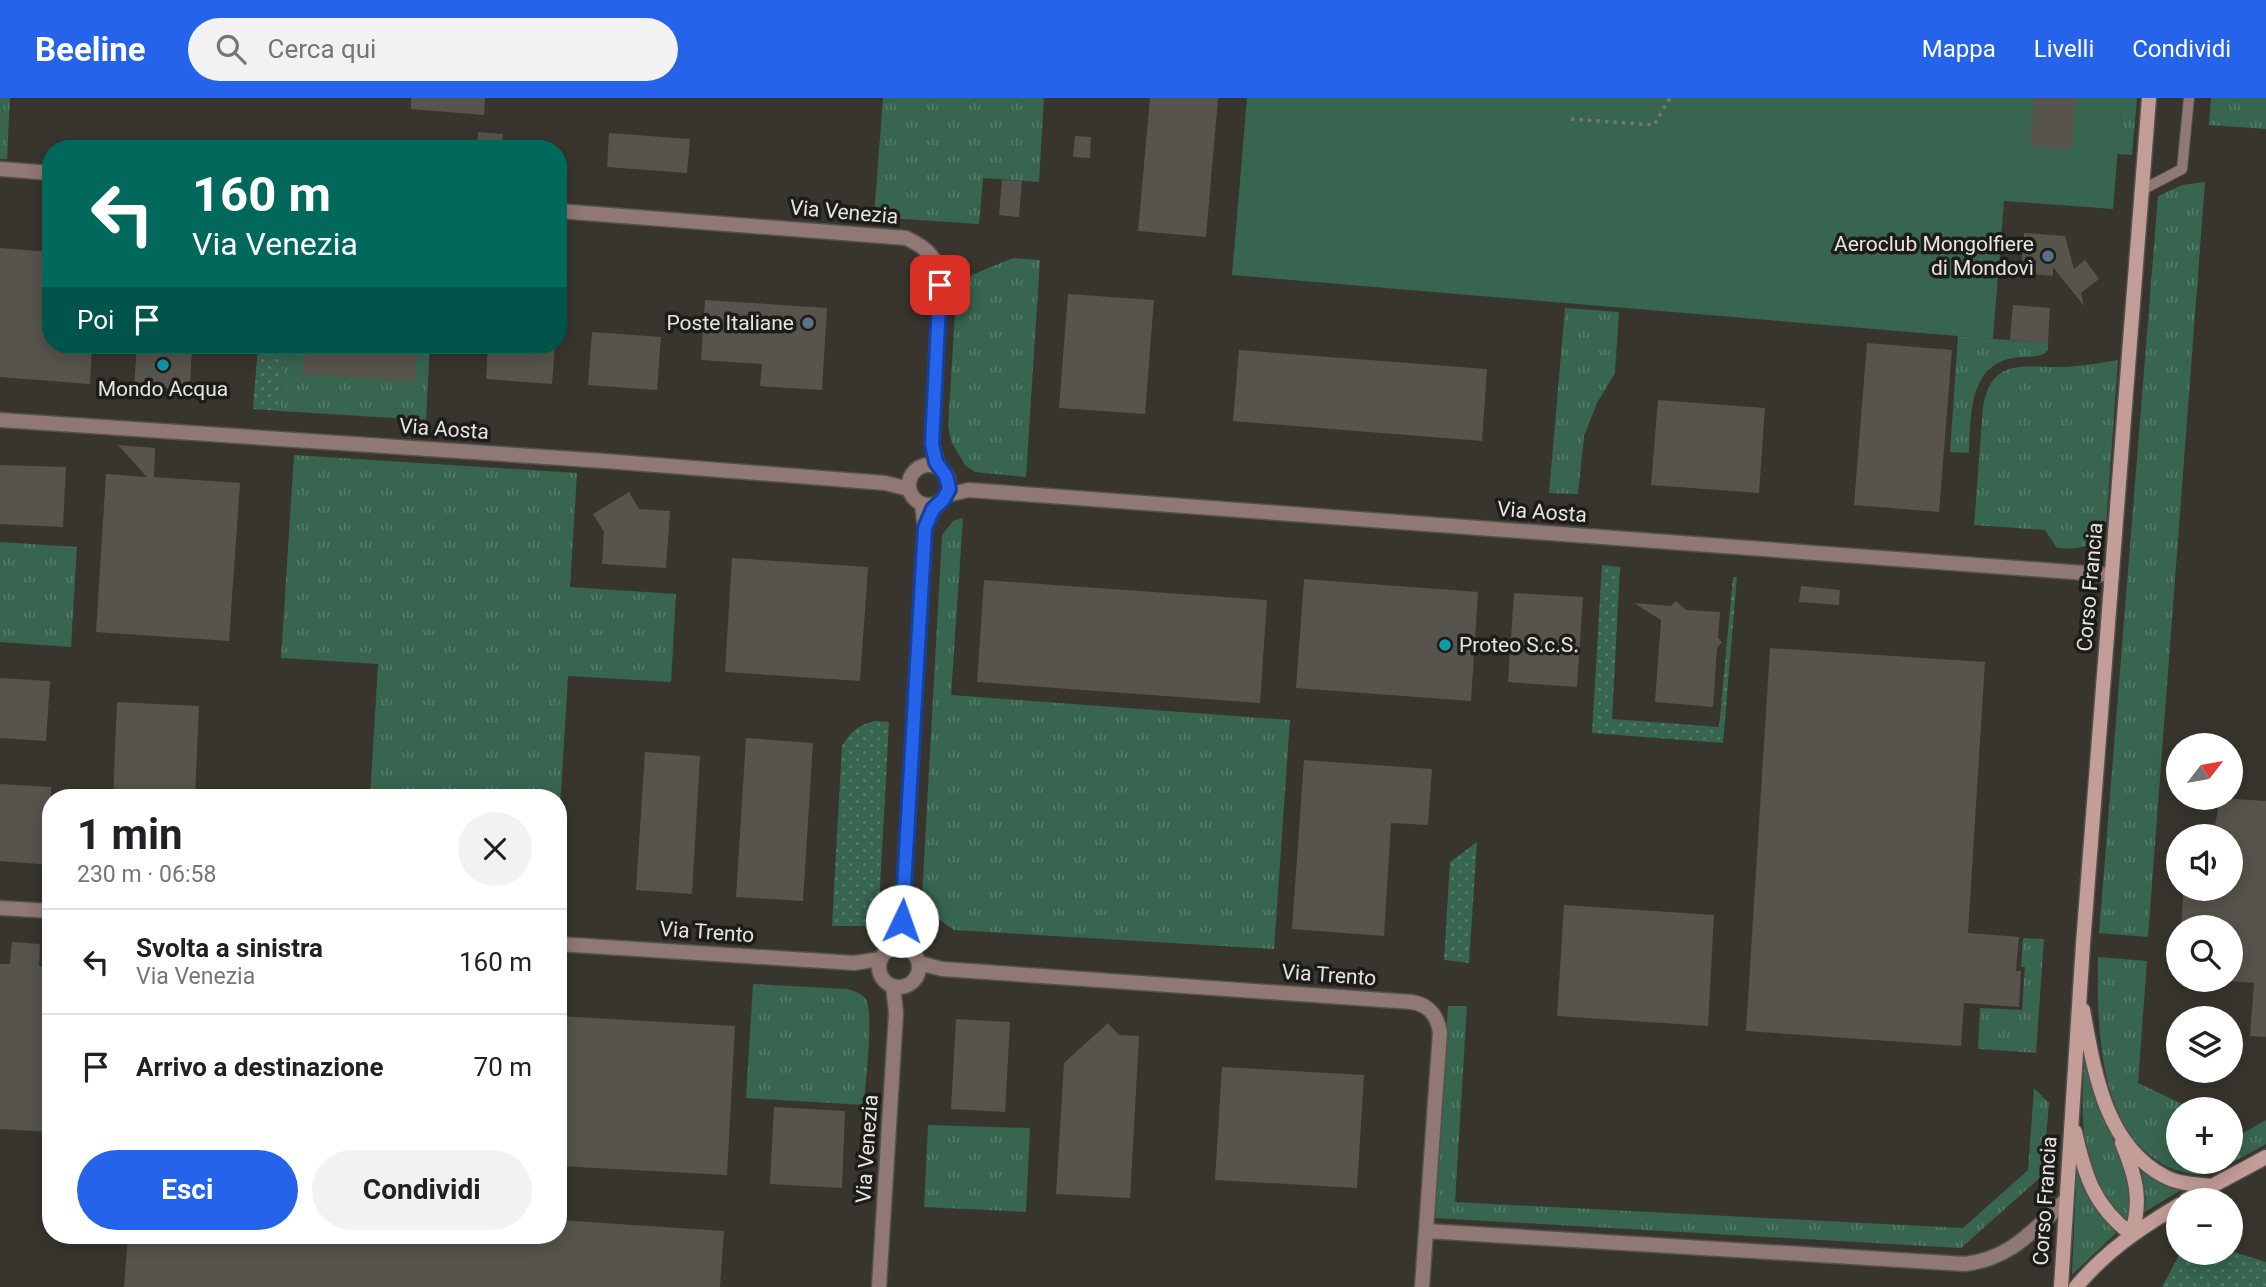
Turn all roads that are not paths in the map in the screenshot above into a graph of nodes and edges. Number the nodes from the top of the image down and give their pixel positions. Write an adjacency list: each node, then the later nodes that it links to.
1 (2149, 98): 5 (street, Corso Francia)
2 (2189, 98): 5 (lane)
3 (0, 169): 4 (street)
4 (42, 172)
5 (2142, 190): 14 (street, Corso Francia)
6 (567, 212): 8 (street, Via Venezia)
7 (0, 419): 11 (street, Via Aosta)
8 (932, 444): 9 (street, Via Venezia); 10 (street, Via Venezia)
9 (922, 466): 10 (street); 11 (street, Via Aosta)
10 (939, 468): 12 (street)
11 (909, 483): 13 (street)
12 (948, 488): 13 (street); 14 (street, Via Aosta)
13 (929, 505): 17 (street)
14 (2112, 575): 23 (street, Corso Francia)
15 (0, 908): 16 (street)
16 (42, 910)
17 (902, 921): 19 (street); 20 (street)
18 (567, 945): 21 (street, Via Trento)
19 (893, 947): 20 (street); 21 (street)
20 (909, 949): 22 (street)
21 (880, 965): 22 (street, Via Trento)
22 (909, 978): 31 (street, Via Trento); 33 (street, Via Venezia)
23 (2079, 988): 24 (street, Corso Francia); 25 (street, Corso Francia)
24 (2071, 1118): 29 (street, Corso Francia); 32 (street, Corso Francia)
25 (2116, 1129): 27 (street, Corso Francia); 32 (street, Corso Francia)
26 (2266, 1157): 27 (street)
27 (2211, 1186): 28 (street)
28 (2207, 1188)
29 (2066, 1200): 31 (street); 35 (street, Corso Francia)
30 (2166, 1213): 32 (street)
31 (1426, 1231): 34 (street, Via Trento)
32 (2131, 1234): 36 (street)
33 (879, 1287)
34 (1422, 1287)
35 (2061, 1287)
36 (2076, 1287)

